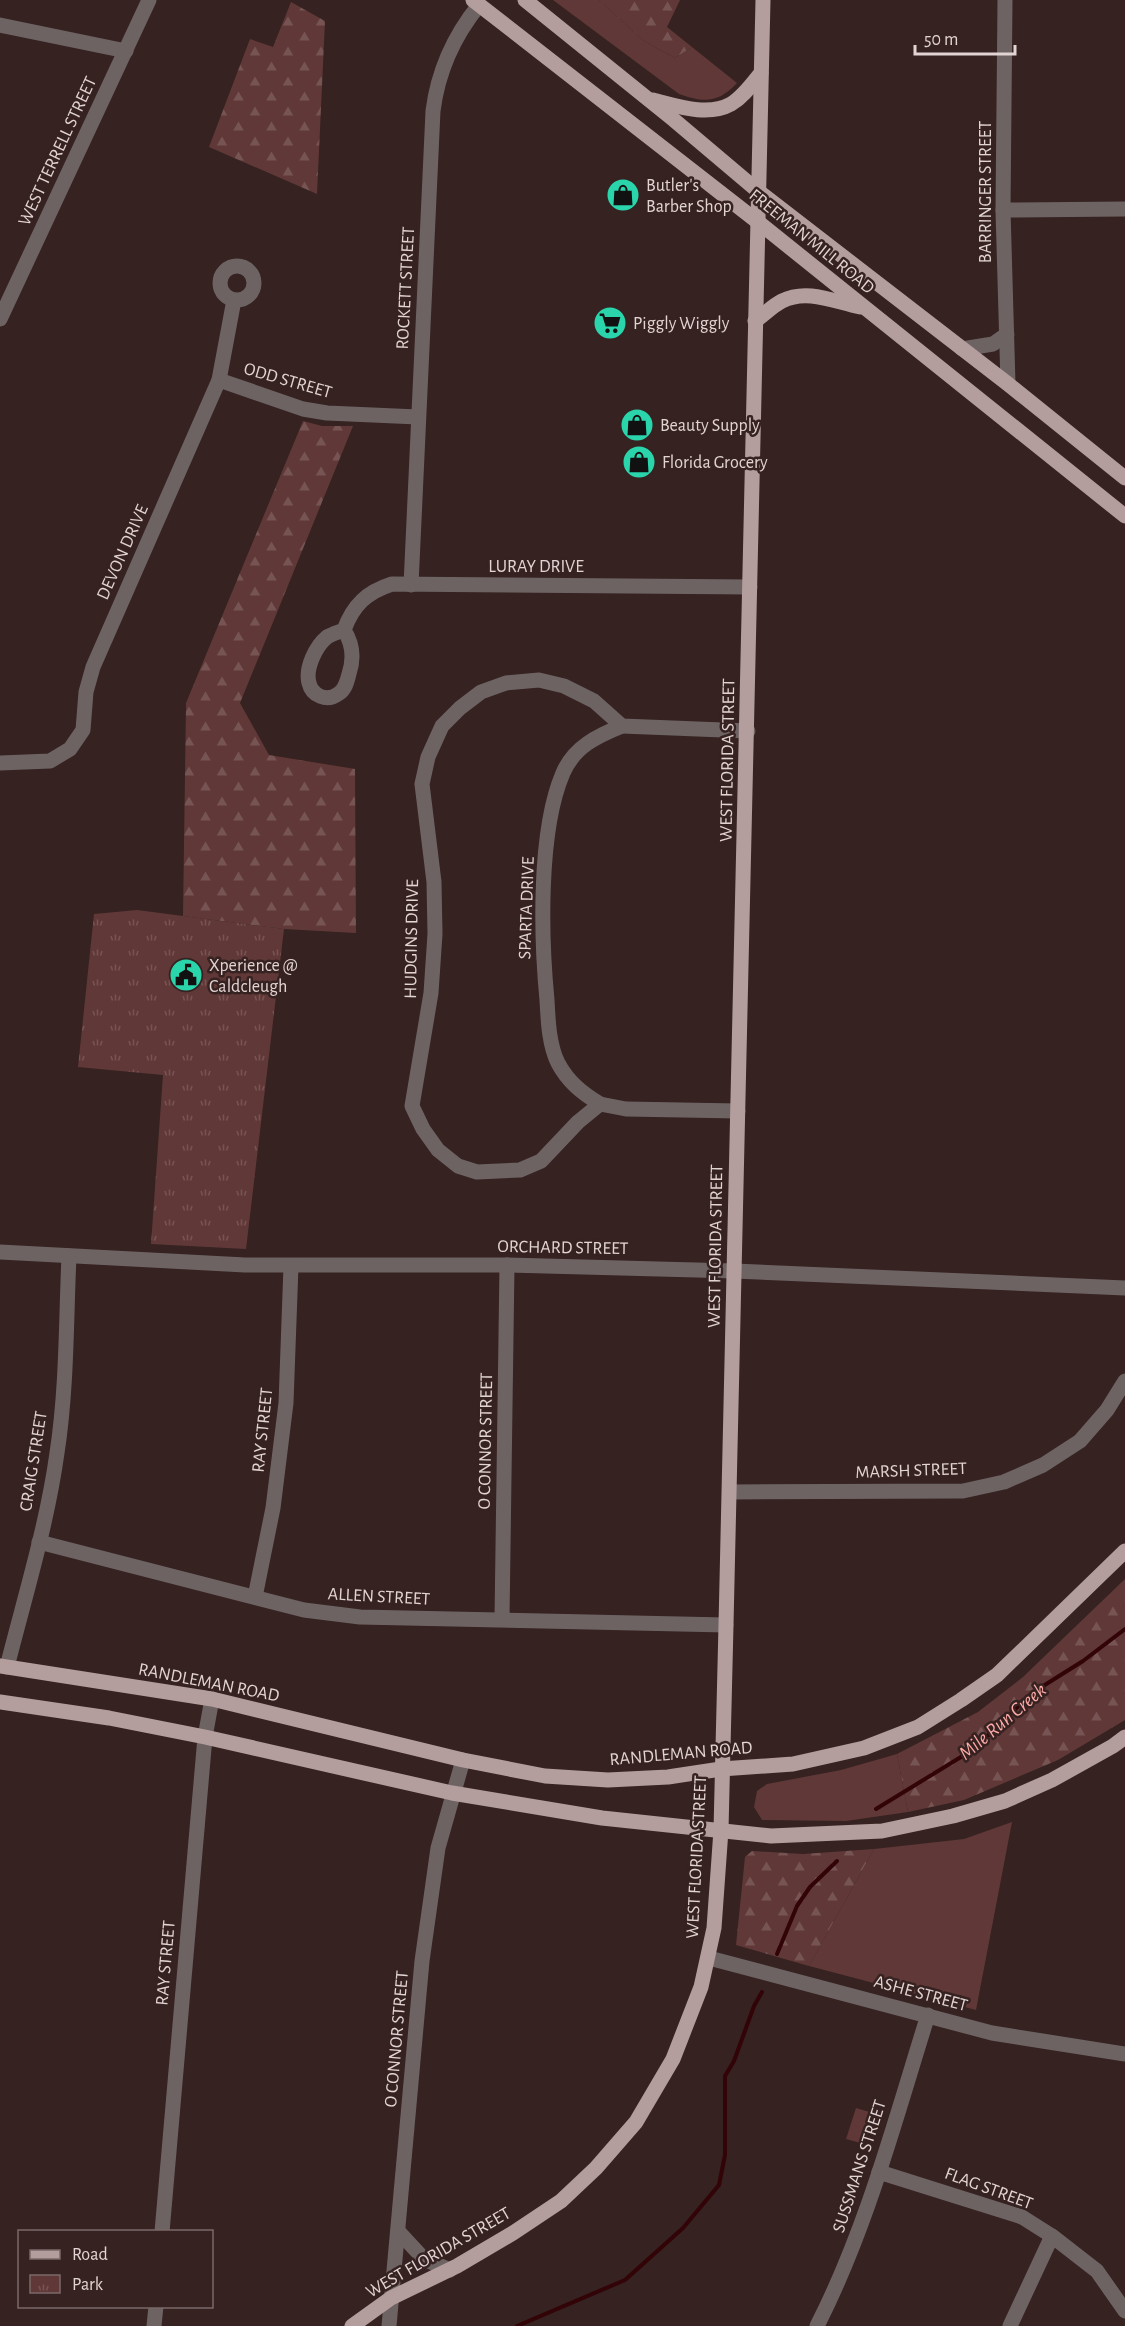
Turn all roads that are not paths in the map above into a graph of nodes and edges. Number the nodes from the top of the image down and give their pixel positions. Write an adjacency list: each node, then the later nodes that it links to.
1 (149, 0): 7 (street, WEST TERRELL STREET)
2 (525, 0): 9 (main road, FREEMAN MILL ROAD)
3 (763, 0): 8 (main road, WEST FLORIDA STREET)
4 (1005, 0): 12 (street, BARRINGER STREET)
5 (476, 3): 13 (main road, FREEMAN MILL ROAD); 22 (street, ROCKETT STREET)
6 (0, 25): 7 (street)
7 (126, 51): 16 (street, WEST TERRELL STREET)
8 (761, 73): 9 (main road); 10 (main road, WEST FLORIDA STREET)
9 (649, 99): 10 (main road, FREEMAN MILL ROAD)
10 (758, 191): 13 (main road, WEST FLORIDA STREET); 19 (main road, FREEMAN MILL ROAD)
11 (1125, 209): 12 (street)
12 (1003, 210): 18 (street, BARRINGER STREET)
13 (758, 222): 15 (main road, FREEMAN MILL ROAD); 17 (main road, WEST FLORIDA STREET)
14 (234, 300): 20 (street, DEVON DRIVE)
15 (864, 308): 17 (main road); 24 (main road, FREEMAN MILL ROAD)
16 (0, 319)
17 (755, 321): 26 (main road, WEST FLORIDA STREET)
18 (1007, 334): 19 (street); 21 (street, BARRINGER STREET)
19 (962, 349): 21 (main road, FREEMAN MILL ROAD)
20 (219, 380): 22 (street, ODD STREET); 30 (street, DEVON DRIVE)
21 (1008, 384): 23 (main road, FREEMAN MILL ROAD)
22 (418, 417): 25 (street, ROCKETT STREET)
23 (1125, 478)
24 (1125, 516)
25 (411, 585): 26 (street, LURAY DRIVE); 27 (street, LURAY DRIVE)
26 (750, 587): 29 (main road, WEST FLORIDA STREET)
27 (344, 630)
28 (622, 726): 29 (street); 31 (street, SPARTA DRIVE); 31 (street, HUDGINS DRIVE)
29 (748, 731): 32 (main road, WEST FLORIDA STREET)
30 (0, 763)
31 (600, 1104): 32 (street)
32 (738, 1111): 37 (main road, WEST FLORIDA STREET)
33 (0, 1252): 34 (street, ORCHARD STREET)
34 (69, 1256): 36 (street, ORCHARD STREET); 41 (street, CRAIG STREET)
35 (507, 1264): 36 (street, ORCHARD STREET); 37 (street, ORCHARD STREET); 44 (street, O CONNOR STREET)
36 (291, 1266): 43 (street, RAY STREET)
37 (734, 1270): 38 (street, ORCHARD STREET); 40 (main road, WEST FLORIDA STREET)
38 (1125, 1288)
39 (1125, 1381): 40 (street, MARSH STREET)
40 (730, 1492): 45 (main road, WEST FLORIDA STREET)
41 (39, 1542): 43 (street, ALLEN STREET); 46 (street, CRAIG STREET)
42 (1125, 1551): 52 (main road, RANDLEMAN ROAD)
43 (255, 1597): 44 (street, ALLEN STREET)
44 (502, 1619): 45 (street, ALLEN STREET)
45 (726, 1625): 52 (main road, WEST FLORIDA STREET)
46 (3, 1666): 47 (main road, RANDLEMAN ROAD)
47 (212, 1699): 49 (street, RAY STREET); 51 (main road, RANDLEMAN ROAD)
48 (0, 1702): 49 (main road)
49 (205, 1737): 53 (main road); 59 (street, RAY STREET)
50 (1125, 1737): 54 (main road)
51 (463, 1760): 52 (main road, RANDLEMAN ROAD); 53 (street, O CONNOR STREET)
52 (721, 1769): 54 (main road, WEST FLORIDA STREET)
53 (452, 1793): 54 (main road); 60 (street, O CONNOR STREET)
54 (721, 1830): 55 (main road, WEST FLORIDA STREET)
55 (709, 1958): 56 (street, ASHE STREET); 62 (main road, WEST FLORIDA STREET)
56 (928, 2015): 57 (street, ASHE STREET); 58 (street, SUSSMANS STREET)
57 (1125, 2054)
58 (879, 2172): 61 (street, FLAG STREET); 69 (street, SUSSMANS STREET)
59 (162, 2230)
60 (398, 2231): 62 (street); 63 (street, O CONNOR STREET)
61 (1052, 2236): 65 (street, FLAG STREET); 70 (street)
62 (450, 2270): 63 (main road, WEST FLORIDA STREET)
63 (391, 2298): 67 (main road, WEST FLORIDA STREET); 68 (street, O CONNOR STREET)
64 (156, 2308): 66 (street)
65 (1125, 2311)
66 (154, 2326)
67 (352, 2326)
68 (389, 2326)
69 (817, 2326)
70 (1010, 2326)

